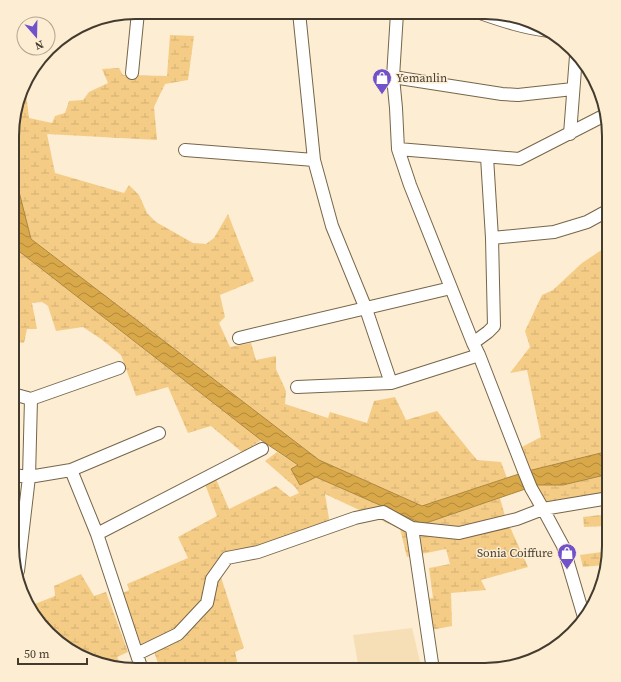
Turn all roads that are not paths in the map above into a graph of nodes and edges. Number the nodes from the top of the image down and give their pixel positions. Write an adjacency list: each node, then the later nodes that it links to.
1 (137, 19): 7 (street)
2 (300, 19): 15 (street)
3 (397, 19): 8 (street)
4 (501, 20): 5 (street)
5 (531, 29)
6 (575, 62): 9 (street)
7 (132, 73)
8 (393, 77): 9 (street); 12 (street)
9 (573, 89): 11 (street)
10 (601, 117): 11 (street)
11 (570, 134): 14 (street)
12 (398, 149): 14 (street); 18 (street)
13 (185, 150): 15 (street)
14 (487, 157): 17 (street)
15 (314, 160): 19 (street)
16 (602, 214): 17 (street)
17 (492, 238): 21 (street)
18 (451, 288): 19 (street); 21 (street)
19 (366, 309): 20 (street); 24 (street)
20 (239, 338)
21 (473, 343): 22 (street)
22 (480, 355): 24 (street); 34 (street)
23 (119, 368): 27 (street)
24 (391, 383): 25 (street)
25 (297, 387)
26 (19, 396): 27 (street)
27 (31, 399): 32 (street)
28 (159, 433): 30 (street)
29 (262, 449): 36 (street)
30 (71, 470): 32 (street); 36 (street)
31 (19, 476): 32 (street)
32 (29, 477): 37 (street)
33 (602, 499): 34 (street)
34 (543, 509): 35 (street); 38 (street)
35 (412, 528): 39 (street); 41 (street)
36 (97, 534): 39 (street)
37 (20, 558)
38 (582, 611)
39 (137, 654): 40 (street)
40 (140, 663)
41 (432, 663)

